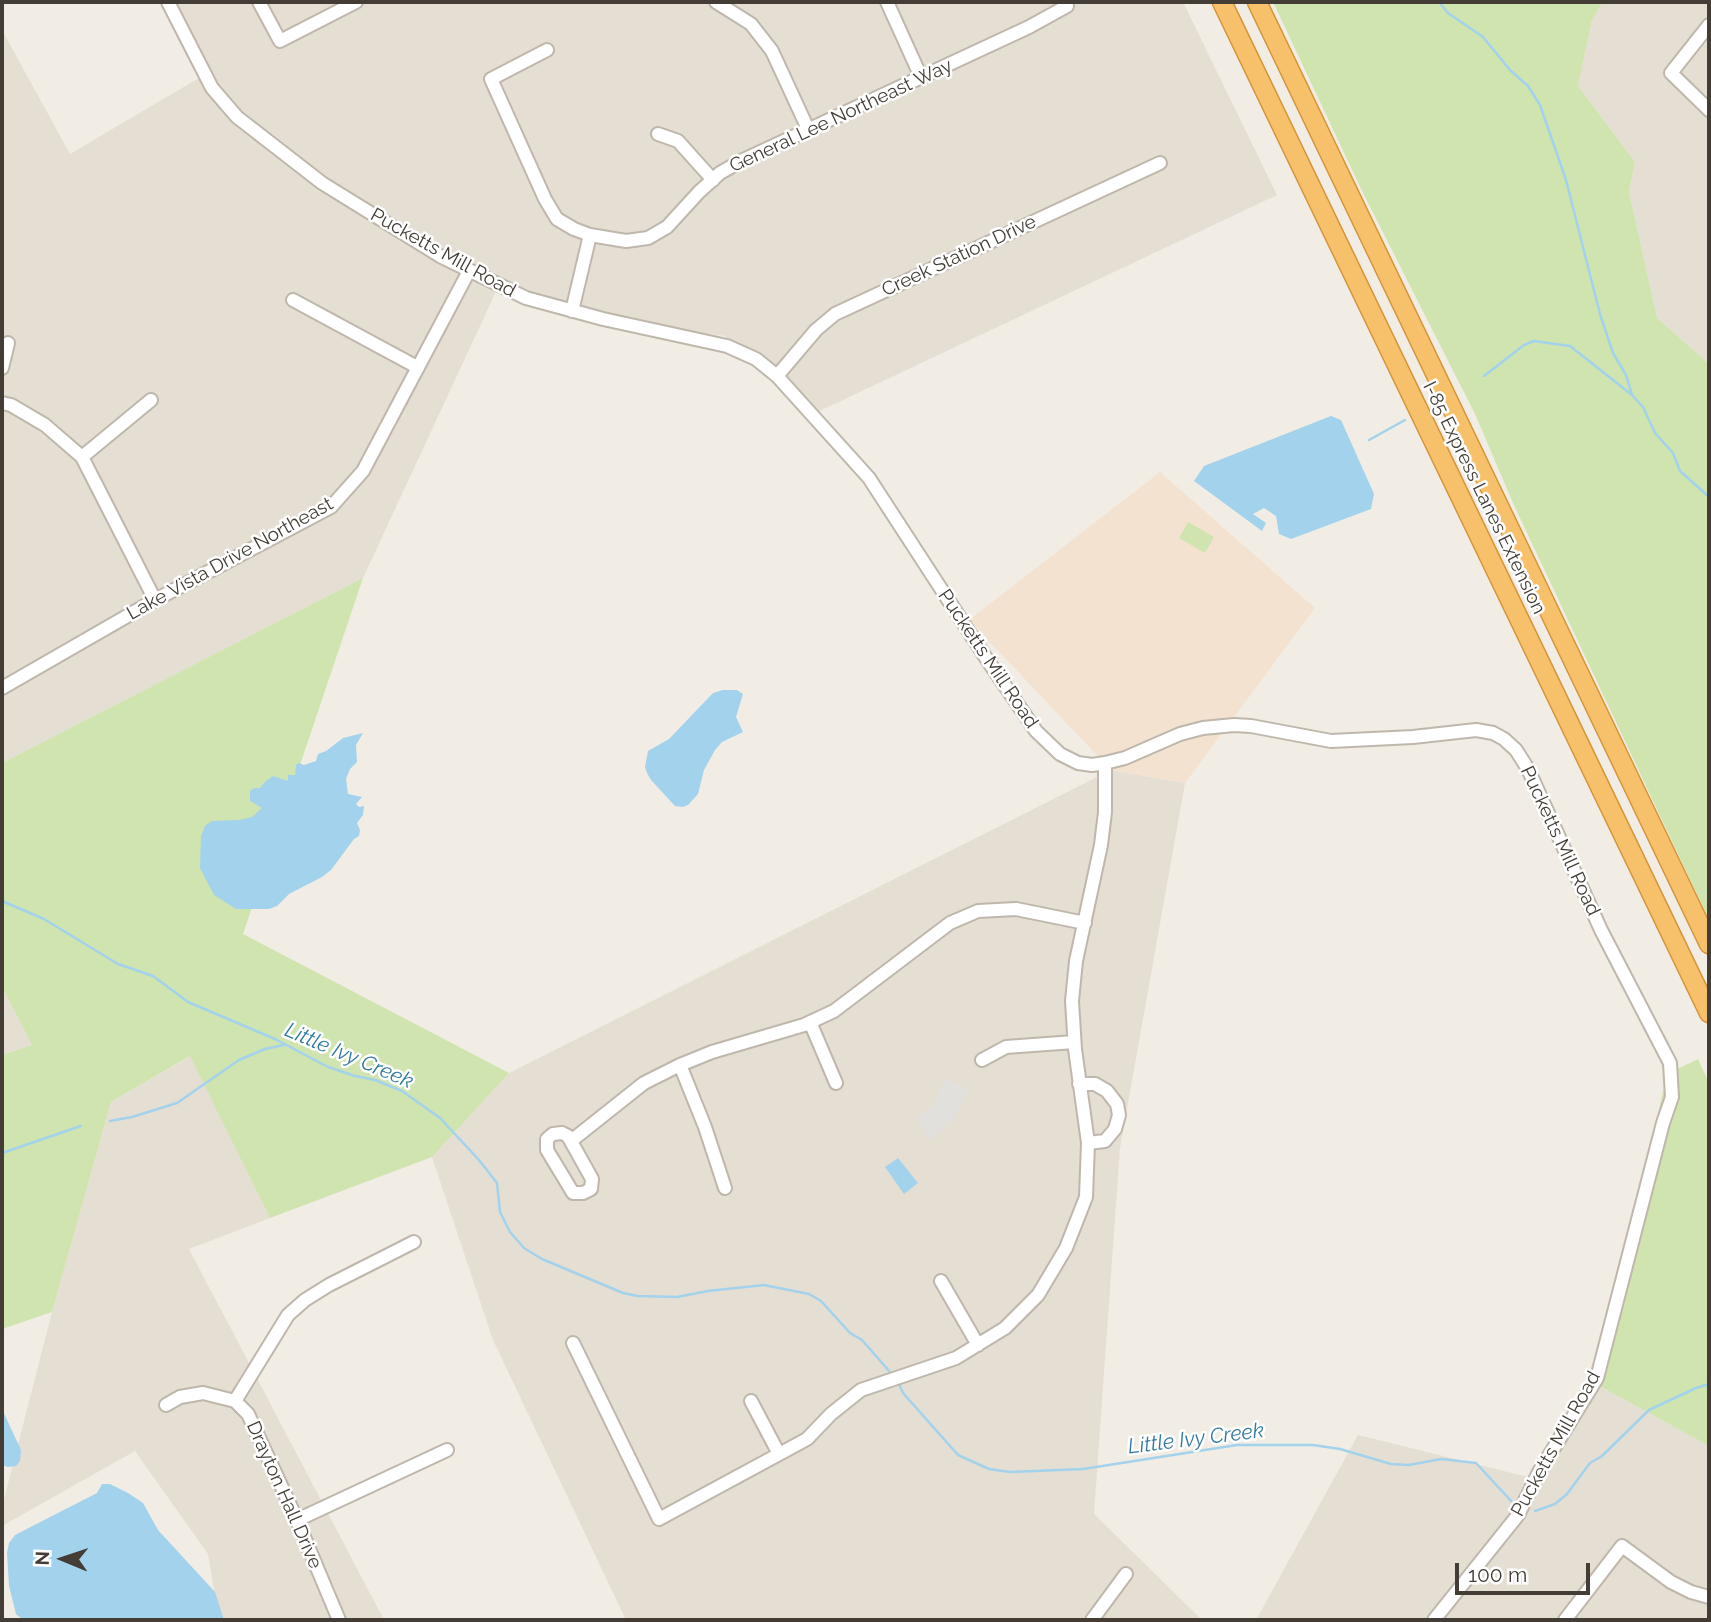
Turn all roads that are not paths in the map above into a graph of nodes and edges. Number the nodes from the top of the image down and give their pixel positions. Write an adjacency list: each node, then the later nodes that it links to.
1 (167, 2): 18 (street, Pucketts Mill Road)
2 (259, 2): 3 (street)
3 (356, 2)
4 (716, 2): 13 (street)
5 (887, 2): 11 (street)
6 (1222, 2): 33 (highway, I-85 Express Lanes Extension)
7 (1257, 2): 32 (highway, I-85 Express Lanes Extension)
8 (1067, 6): 11 (street, General Lee Northeast Way)
9 (1709, 25): 12 (street)
10 (547, 50): 17 (street, General Lee Northeast Way)
11 (921, 77): 13 (street, General Lee Northeast Way)
12 (1709, 110)
13 (808, 130): 16 (street, General Lee Northeast Way)
14 (658, 134): 16 (street)
15 (1160, 163): 24 (street, Creek Station Drive)
16 (713, 180): 17 (street, General Lee Northeast Way)
17 (590, 235): 20 (street)
18 (469, 271): 20 (street, Pucketts Mill Road); 22 (street, Lake Vista Drive Northeast)
19 (293, 300): 22 (street)
20 (572, 311): 24 (street, Pucketts Mill Road)
21 (8, 343): 23 (street)
22 (417, 368): 28 (street, Lake Vista Drive Northeast)
23 (2, 369)
24 (777, 376): 30 (street, Pucketts Mill Road)
25 (151, 400): 27 (street)
26 (2, 403): 27 (street)
27 (82, 457): 28 (street)
28 (155, 600): 29 (street, Lake Vista Drive Northeast)
29 (2, 688)
30 (1105, 763): 31 (street); 57 (street, Pucketts Mill Road)
31 (1084, 923): 34 (street); 35 (street)
32 (1709, 944)
33 (1709, 1013)
34 (810, 1022): 37 (street); 38 (street)
35 (1074, 1042): 36 (street); 39 (street)
36 (982, 1059)
37 (680, 1065): 40 (street); 42 (street)
38 (836, 1083)
39 (1080, 1084): 41 (street); 41 (street)
40 (571, 1141): 40 (street)
41 (1088, 1143): 46 (street)
42 (725, 1188)
43 (414, 1242): 47 (street)
44 (941, 1281): 46 (street)
45 (573, 1343): 51 (street)
46 (978, 1345): 51 (street)
47 (235, 1401): 49 (street, Drayton Hall Drive); 52 (street, Drayton Hall Drive)
48 (751, 1401): 51 (street)
49 (166, 1405)
50 (447, 1450): 52 (street)
51 (779, 1454)
52 (297, 1520): 55 (street, Drayton Hall Drive)
53 (1126, 1574): 56 (street)
54 (1709, 1597): 58 (street)
55 (339, 1620)
56 (1092, 1620)
57 (1434, 1620)
58 (1566, 1620)

